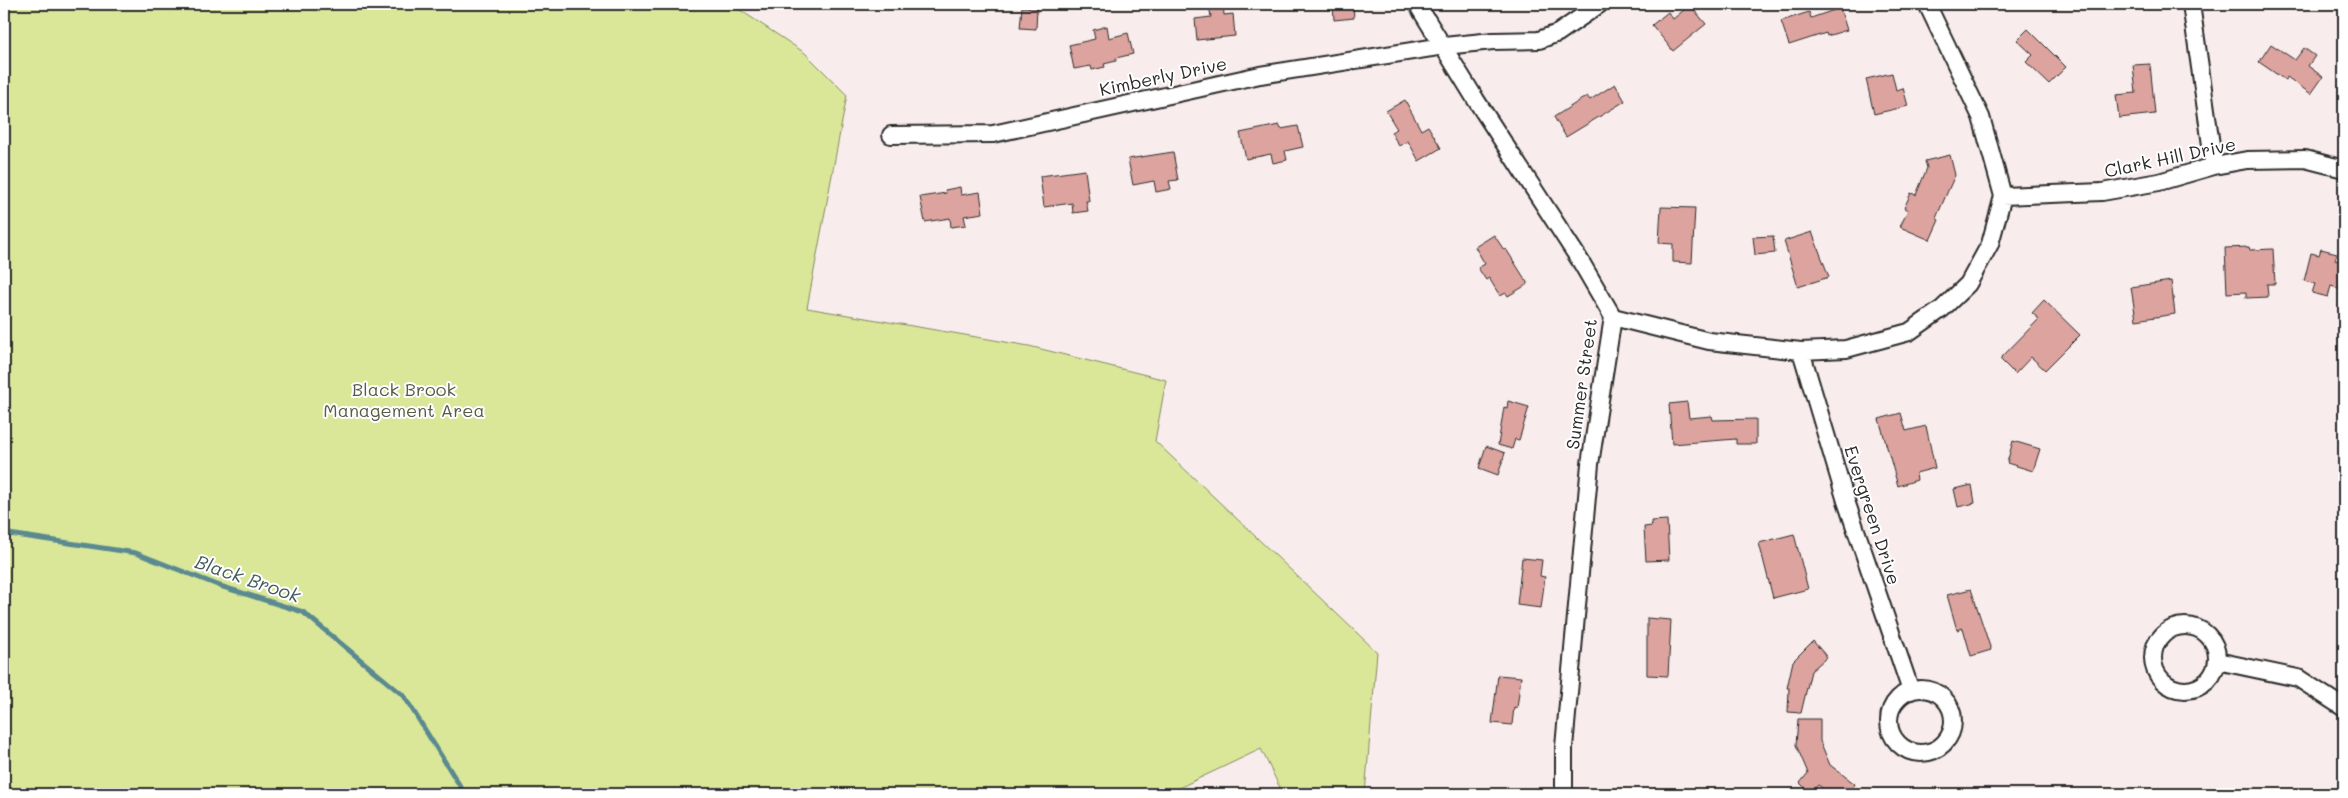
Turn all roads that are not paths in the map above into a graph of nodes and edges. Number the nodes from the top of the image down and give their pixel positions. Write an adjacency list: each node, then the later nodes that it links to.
1 (1417, 4): 5 (street, Summer Street)
2 (1600, 4): 5 (street, Kimberly Drive)
3 (1926, 4): 9 (street)
4 (2190, 4): 7 (street)
5 (1444, 46): 6 (street, Kimberly Drive); 10 (street, Summer Street)
6 (891, 135)
7 (2214, 166): 8 (street, Clark Hill Drive); 9 (street, Clark Hill Drive)
8 (2344, 169)
9 (2003, 196): 11 (street)
10 (1612, 317): 11 (street); 15 (street, Summer Street)
11 (1801, 351): 13 (street, Evergreen Drive)
12 (2217, 661): 14 (street)
13 (1911, 690)
14 (2344, 708)
15 (1564, 794)

